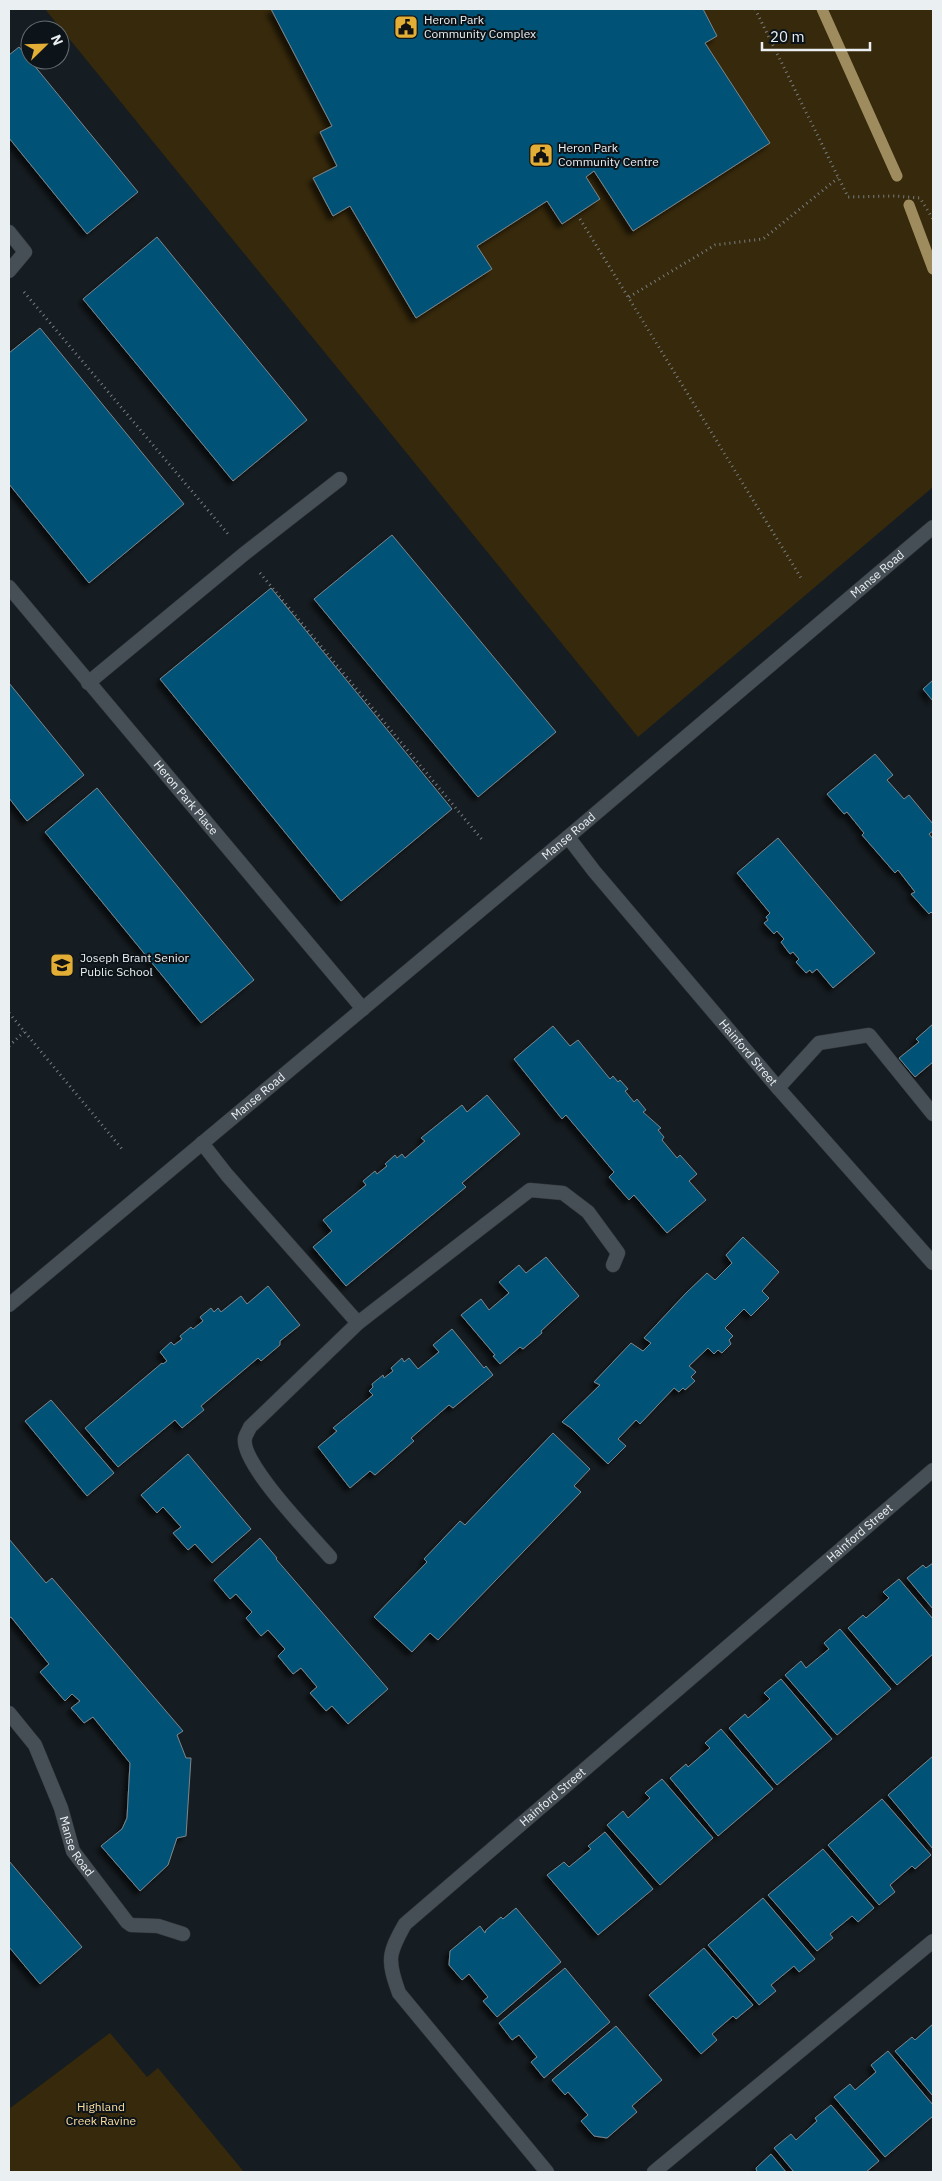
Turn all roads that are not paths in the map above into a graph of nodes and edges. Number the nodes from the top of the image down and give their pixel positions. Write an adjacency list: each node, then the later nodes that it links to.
1 (9, 232): 2 (street)
2 (9, 270)
3 (340, 478): 6 (street)
4 (933, 527): 7 (street, Manse Road)
5 (9, 587): 6 (street, Heron Park Place)
6 (88, 683): 8 (street, Heron Park Place)
7 (568, 837): 8 (street, Manse Road); 9 (street, Hainford Street)
8 (363, 1009): 11 (street, Manse Road)
9 (778, 1088): 10 (street); 12 (street, Hainford Street)
10 (933, 1114)
11 (202, 1143): 14 (street, Manse Road); 15 (street)
12 (933, 1263)
13 (613, 1266): 15 (street)
14 (9, 1305)
15 (358, 1322): 17 (street)
16 (933, 1470): 21 (street, Hainford Street)
17 (330, 1557)
18 (9, 1713): 19 (street, Manse Road)
19 (183, 1934)
20 (933, 1941): 22 (street)
21 (548, 2172)
22 (654, 2172)

